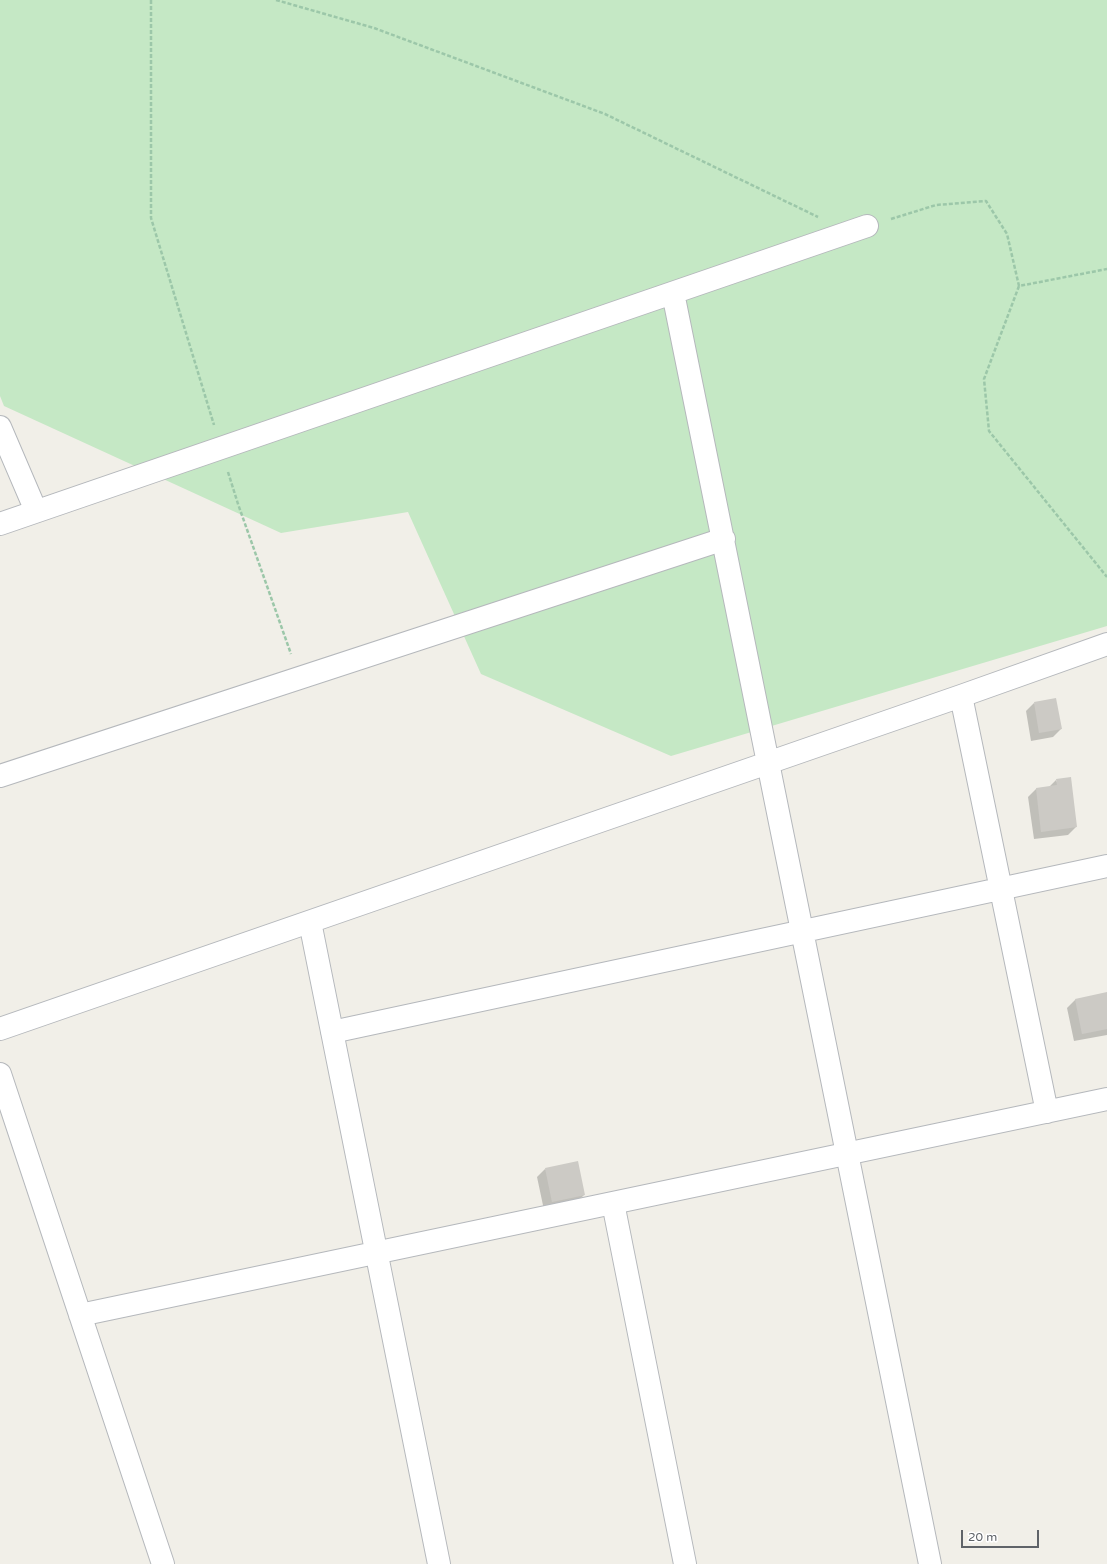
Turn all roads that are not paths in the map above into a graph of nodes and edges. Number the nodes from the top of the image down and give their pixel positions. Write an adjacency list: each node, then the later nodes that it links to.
1 (867, 226): 2 (street)
2 (673, 293): 4 (street); 6 (street)
3 (0, 427): 4 (street)
4 (36, 511): 5 (street)
5 (0, 524)
6 (724, 539): 9 (street); 10 (street)
7 (1107, 644): 8 (street)
8 (961, 696): 9 (street); 12 (street)
9 (769, 762): 13 (street); 14 (street)
10 (0, 776)
11 (1107, 866): 12 (street)
12 (1001, 889): 14 (street); 19 (street)
13 (310, 922): 15 (street); 16 (street)
14 (803, 931): 16 (street); 20 (street)
15 (0, 1029)
16 (332, 1032): 22 (street)
17 (0, 1074): 23 (street)
18 (1107, 1099): 19 (street)
19 (1046, 1112): 20 (street)
20 (848, 1154): 21 (street); 27 (street)
21 (613, 1203): 22 (street); 26 (street)
22 (376, 1252): 23 (street); 25 (street)
23 (80, 1315): 24 (street)
24 (164, 1564)
25 (439, 1564)
26 (685, 1564)
27 (930, 1564)

